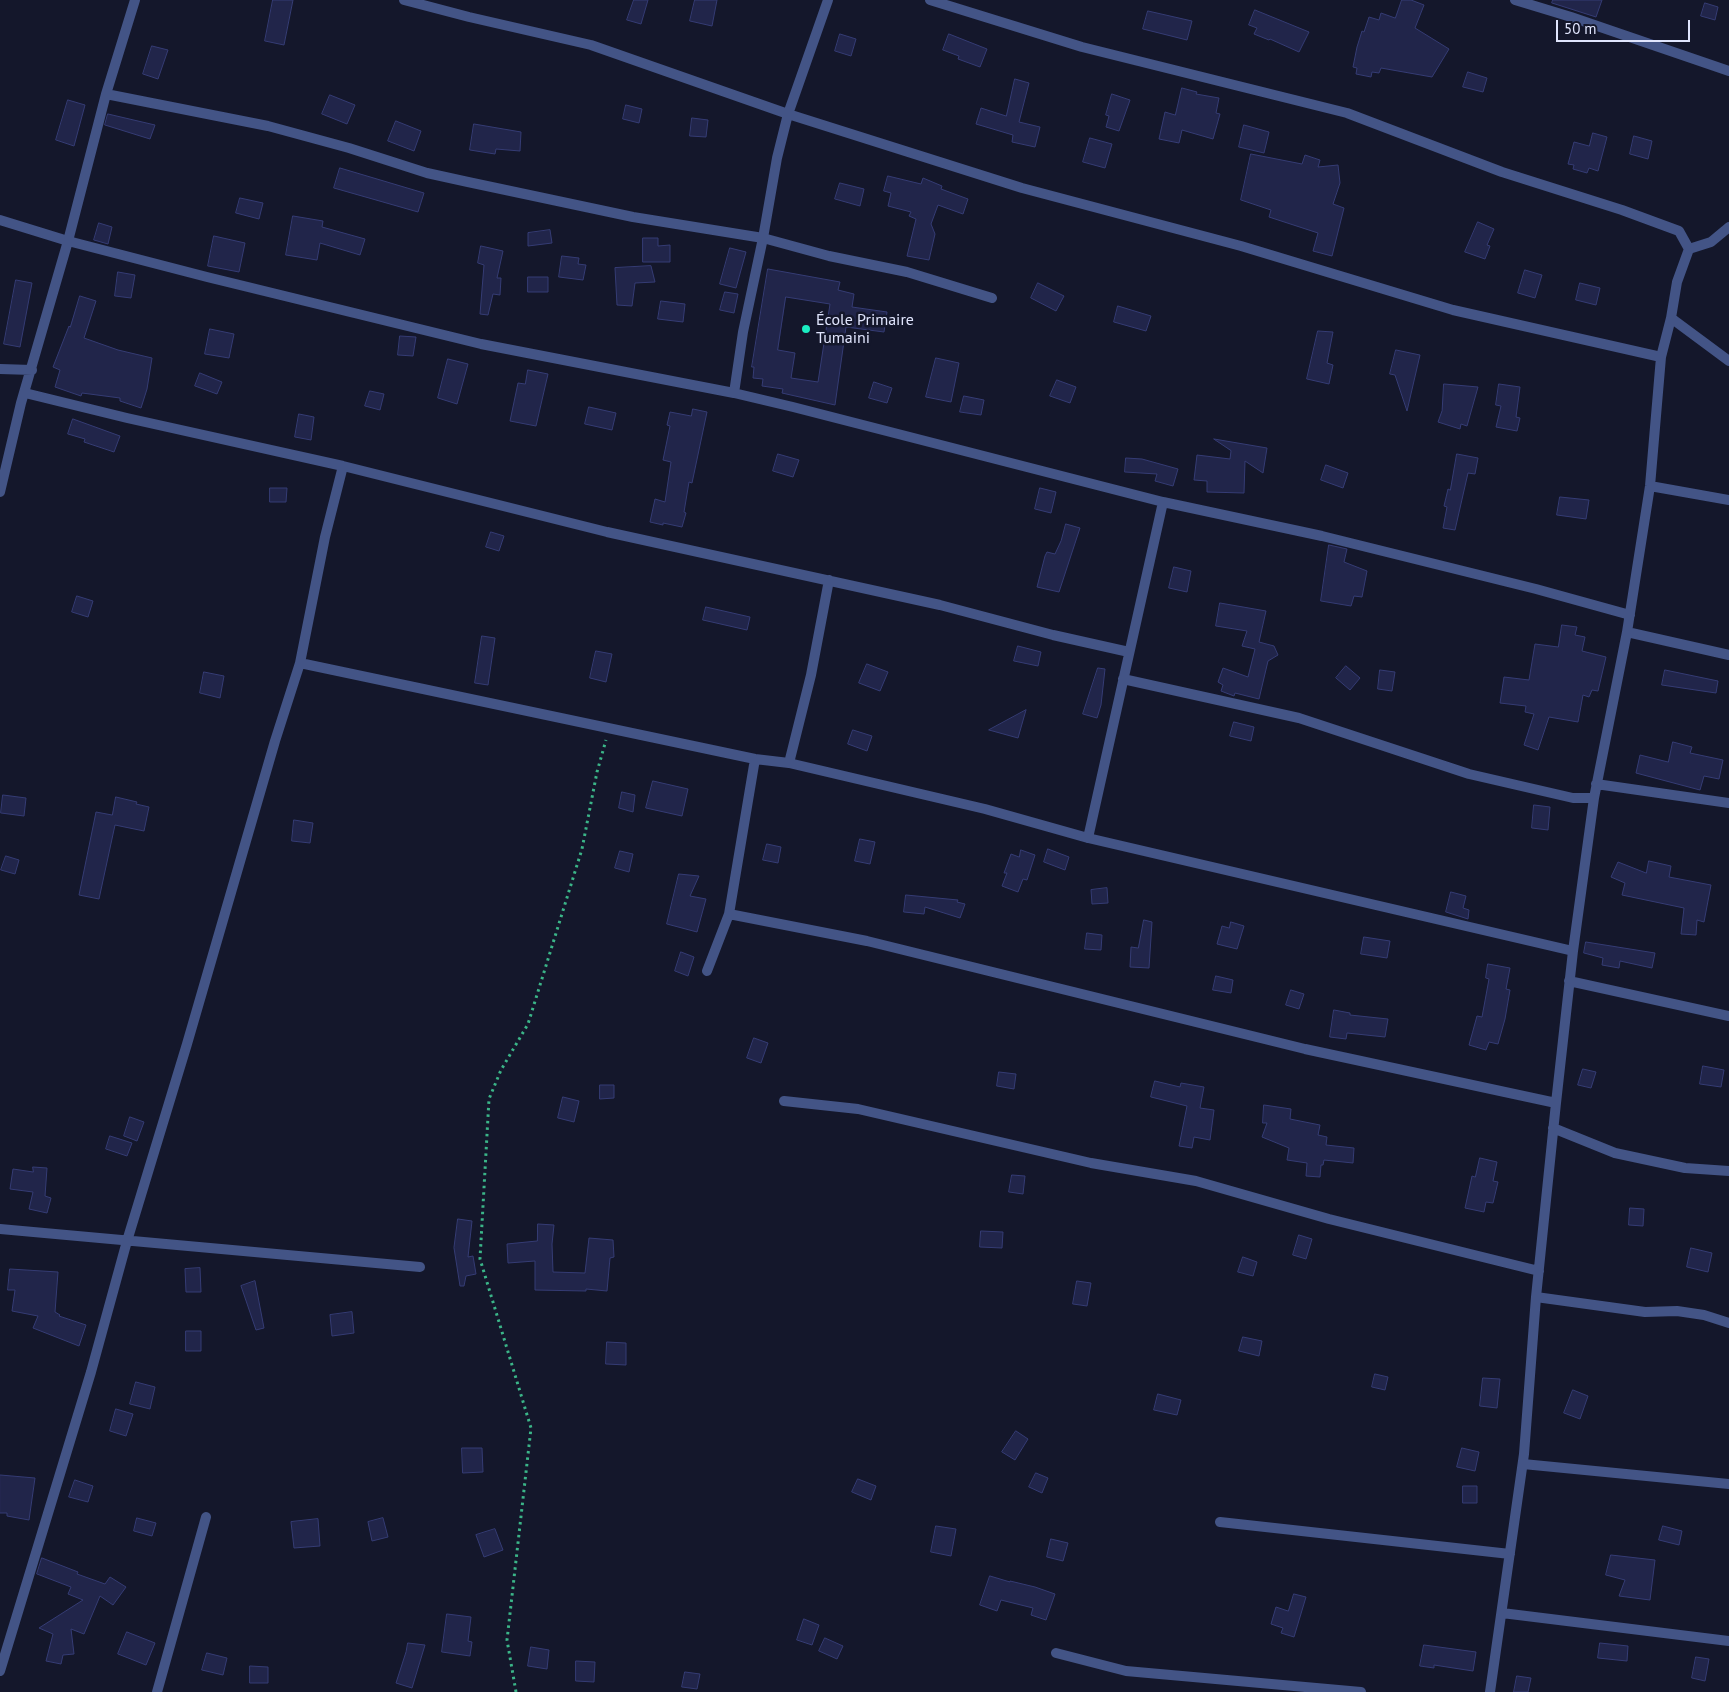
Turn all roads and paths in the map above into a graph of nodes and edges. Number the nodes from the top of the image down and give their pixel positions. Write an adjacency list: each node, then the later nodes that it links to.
1 (135, 0): 8 (street)
2 (404, 0): 9 (street)
3 (828, 0): 9 (street)
4 (930, 0): 14 (street)
5 (1515, 0): 6 (street)
6 (1534, 3): 7 (street)
7 (1729, 71)
8 (106, 94): 12 (street); 13 (street)
9 (788, 114): 12 (street); 17 (street)
10 (0, 220): 13 (street)
11 (1729, 227): 14 (street)
12 (763, 238): 15 (street); 22 (street)
13 (68, 241): 20 (street); 22 (street)
14 (1689, 250): 16 (street)
15 (992, 298)
16 (1671, 318): 17 (street); 18 (street)
17 (1661, 357): 24 (street)
18 (1729, 361)
19 (0, 369): 20 (street)
20 (32, 370): 21 (street)
21 (25, 393): 23 (street); 25 (street)
22 (734, 393): 27 (street)
23 (343, 466): 28 (street); 33 (street)
24 (1650, 486): 26 (street); 29 (street)
25 (0, 492)
26 (1729, 500)
27 (1163, 502): 29 (street); 31 (street)
28 (828, 580): 31 (street); 37 (street)
29 (1630, 614): 30 (street)
30 (1627, 632): 32 (street); 38 (street)
31 (1130, 652): 34 (street)
32 (1729, 655)
33 (300, 662): 35 (street); 52 (street)
34 (1124, 679): 39 (street); 41 (street)
35 (610, 728): 36 (street); 67 (path)
36 (755, 759): 37 (street); 42 (street)
37 (789, 762): 41 (street)
38 (1596, 784): 39 (street); 40 (street)
39 (1594, 798): 43 (street)
40 (1729, 803)
41 (1088, 838): 43 (street)
42 (729, 914): 44 (street); 48 (street)
43 (1573, 951): 45 (street)
44 (707, 971)
45 (1570, 981): 46 (street); 48 (street)
46 (1729, 1016)
47 (784, 1101): 54 (street)
48 (1556, 1102): 49 (street)
49 (1553, 1128): 50 (street); 54 (street)
50 (1729, 1171)
51 (0, 1229): 52 (street)
52 (128, 1241): 53 (street); 65 (street)
53 (420, 1267)
54 (1539, 1271): 55 (street)
55 (1536, 1297): 56 (street); 57 (street)
56 (1729, 1323)
57 (1523, 1464): 58 (street); 61 (street)
58 (1729, 1484)
59 (206, 1517): 66 (street)
60 (1220, 1522): 61 (street)
61 (1510, 1554): 62 (street)
62 (1502, 1613): 63 (street); 69 (street)
63 (1729, 1641)
64 (1056, 1653): 68 (street)
65 (0, 1671)
66 (157, 1692)
67 (516, 1692)
68 (1360, 1692)
69 (1490, 1692)

